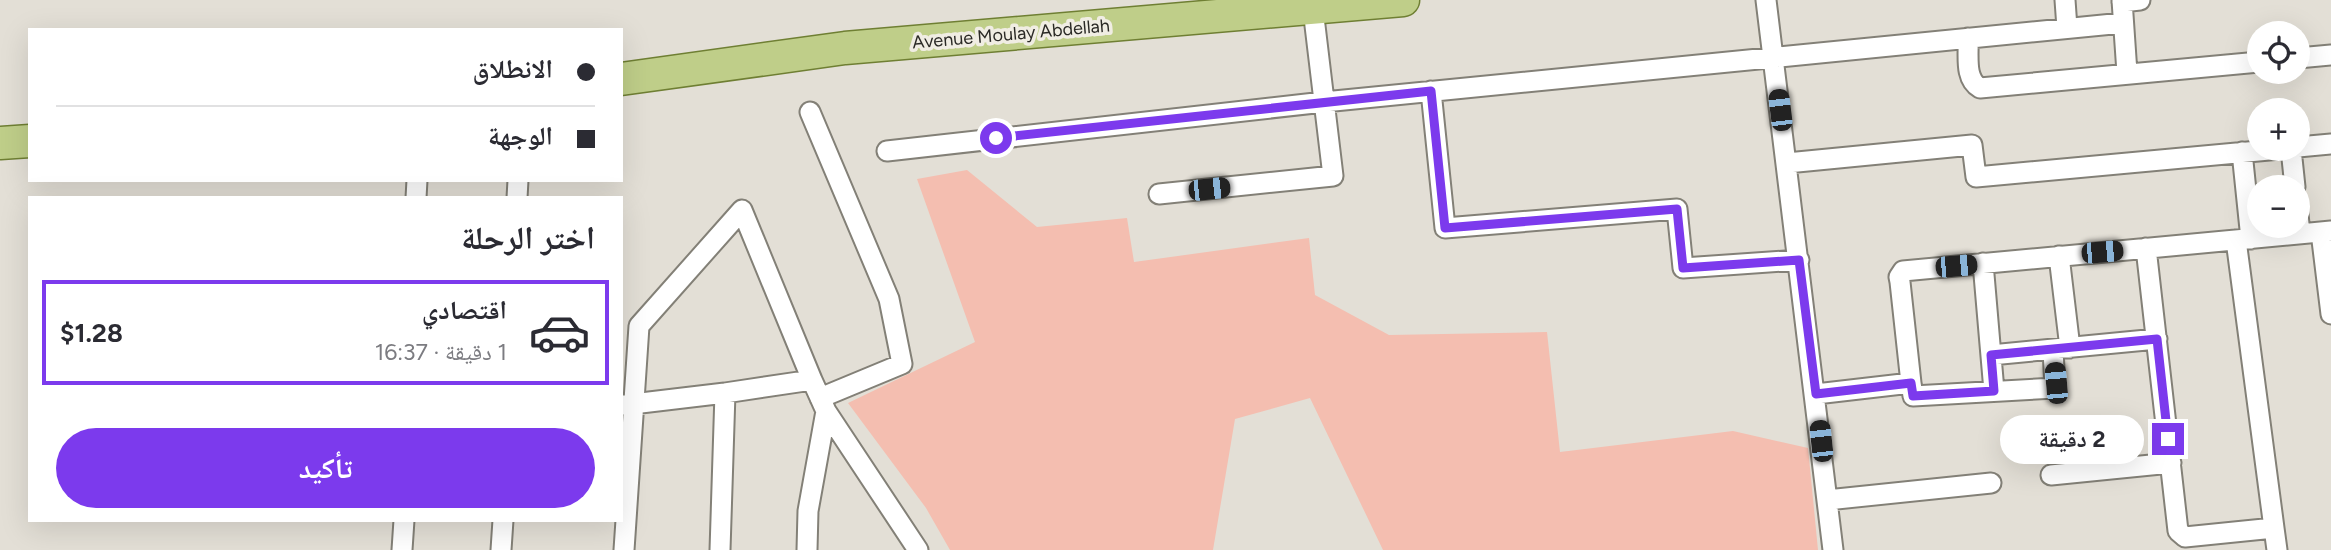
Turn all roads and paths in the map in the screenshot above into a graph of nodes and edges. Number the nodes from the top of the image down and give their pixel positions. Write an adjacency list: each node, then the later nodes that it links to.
1 (1403, 0): 5 (main road, Avenue Moulay Abdellah)
2 (1766, 0): 10 (street)
3 (2066, 0): 7 (street)
4 (2128, 1): 6 (street)
5 (1313, 9): 14 (main road, Avenue Moulay Abdellah); 16 (street)
6 (2123, 23): 7 (street); 13 (street)
7 (2067, 28): 8 (street)
8 (1968, 38): 10 (street); 13 (street)
9 (2331, 55): 11 (street)
10 (1773, 56): 15 (street); 25 (street)
11 (2310, 57)
12 (2247, 63): 13 (street)
13 (2127, 73)
14 (623, 79)
15 (1431, 91): 16 (street); 32 (street)
16 (1324, 102): 22 (street); 26 (street)
17 (810, 111): 42 (street)
18 (28, 141): 19 (main road)
19 (0, 143)
20 (2331, 144): 21 (street)
21 (2310, 146)
22 (887, 151)
23 (2242, 152): 24 (street); 25 (street); 29 (street)
24 (2247, 152)
25 (1787, 163): 32 (street)
26 (1159, 194)
27 (2326, 232): 34 (street)
28 (2255, 238): 29 (street)
29 (2244, 239): 30 (street); 50 (street)
30 (2146, 248): 31 (street); 35 (street)
31 (2059, 256): 33 (street); 36 (street)
32 (1799, 260): 41 (street)
33 (1983, 263): 37 (street); 38 (street)
34 (2331, 314)
35 (2157, 339): 36 (street); 44 (street)
36 (2062, 349): 37 (street); 39 (street)
37 (1991, 355): 39 (street)
38 (1911, 383): 39 (street); 41 (street)
39 (1994, 391)
40 (725, 393): 42 (street); 43 (street); 54 (street)
41 (1816, 394): 47 (street)
42 (819, 396): 43 (street); 55 (street); 56 (street)
43 (628, 404): 53 (street)
44 (2171, 463): 45 (street); 50 (street)
45 (2051, 475)
46 (1991, 483): 47 (street)
47 (1827, 500): 57 (street)
48 (404, 522): 51 (street)
49 (503, 522): 52 (street)
50 (2274, 528): 58 (street)
51 (402, 550)
52 (502, 550)
53 (624, 550)
54 (720, 550)
55 (807, 550)
56 (918, 550)
57 (1833, 550)
58 (2277, 550)

